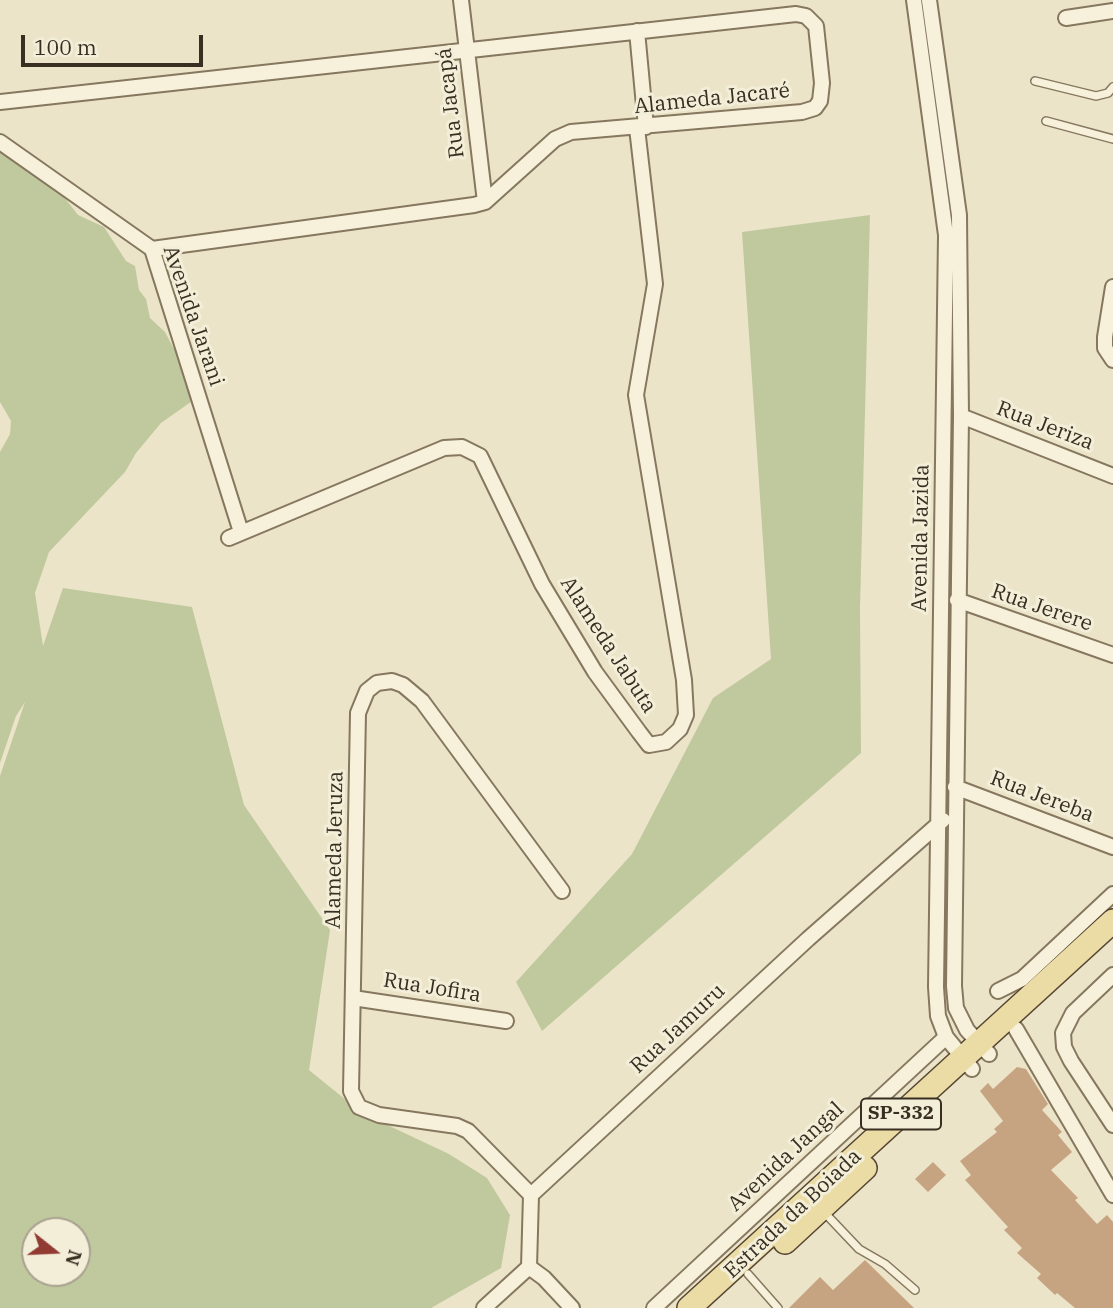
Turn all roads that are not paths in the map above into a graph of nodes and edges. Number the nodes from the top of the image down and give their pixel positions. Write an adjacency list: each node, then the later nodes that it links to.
1 (461, 0): 7 (street, Rua Jacapá)
2 (914, 0): 19 (street, Avenida Jazida)
3 (929, 0): 20 (street, Avenida Jazida)
4 (1113, 11): 5 (street)
5 (1066, 18)
6 (637, 32): 7 (street, Alameda Jacaré); 12 (street); 12 (street, Alameda Jacaré)
7 (465, 49): 10 (street, Alameda Jacaré); 15 (street, Rua Jacapá)
8 (1035, 81): 9 (lane)
9 (1113, 87)
10 (0, 102)
11 (1046, 121): 13 (lane)
12 (641, 127): 15 (street, Alameda Jacaré); 22 (street, Alameda Jabuta)
13 (1113, 139)
14 (0, 142): 16 (street, Avenida Jarani)
15 (485, 202): 16 (street, Alameda Jacaré)
16 (152, 249): 22 (street, Avenida Jarani)
17 (1113, 287): 18 (street)
18 (1113, 360)
19 (944, 415): 20 (street, Rua Jeriza); 23 (street, Avenida Jazida)
20 (961, 416): 21 (street, Rua Jeriza); 24 (street, Avenida Jazida)
21 (1113, 476)
22 (235, 535)
23 (941, 598): 24 (street, Rua Jerere); 28 (street, Avenida Jazida)
24 (957, 599): 25 (street, Rua Jerere); 26 (street, Avenida Jazida)
25 (1113, 655)
26 (955, 787): 27 (street, Avenida Jazida); 29 (street, Rua Jereba)
27 (956, 811): 28 (street, Rua Jamuru); 40 (street, Avenida Jazida)
28 (939, 822): 39 (street, Avenida Jazida); 42 (street, Rua Jamuru)
29 (1113, 847)
30 (562, 891): 36 (street, Alameda Jeruza)
31 (1113, 894): 35 (street)
32 (1113, 921): 40 (main road, Estrada da Boiada / SP-332)
33 (1113, 941): 38 (main road, Estrada da Boiada / SP-332)
34 (1113, 975): 41 (street)
35 (998, 991)
36 (352, 998): 37 (street, Rua Jofira); 42 (street, Alameda Jeruza)
37 (506, 1021)
38 (1016, 1029): 40 (main road, Estrada da Boiada / SP-332); 43 (street)
39 (946, 1037): 40 (street, Avenida Jazida); 50 (street, Avenida Jangal)
40 (975, 1056): 44 (main road, Estrada da Boiada / SP-332); 51 (main road, Estrada da Boiada / SP-332)
41 (1113, 1125)
42 (531, 1195): 45 (street)
43 (1113, 1195)
44 (821, 1210): 46 (main road, Estrada da Boiada / SP-332); 47 (lane)
45 (529, 1267): 48 (street); 49 (street)
46 (748, 1274): 52 (main road, Estrada da Boiada / SP-332); 53 (lane)
47 (915, 1290)
48 (484, 1308)
49 (572, 1308)
50 (654, 1308)
51 (690, 1308)
52 (713, 1308)
53 (778, 1308)

